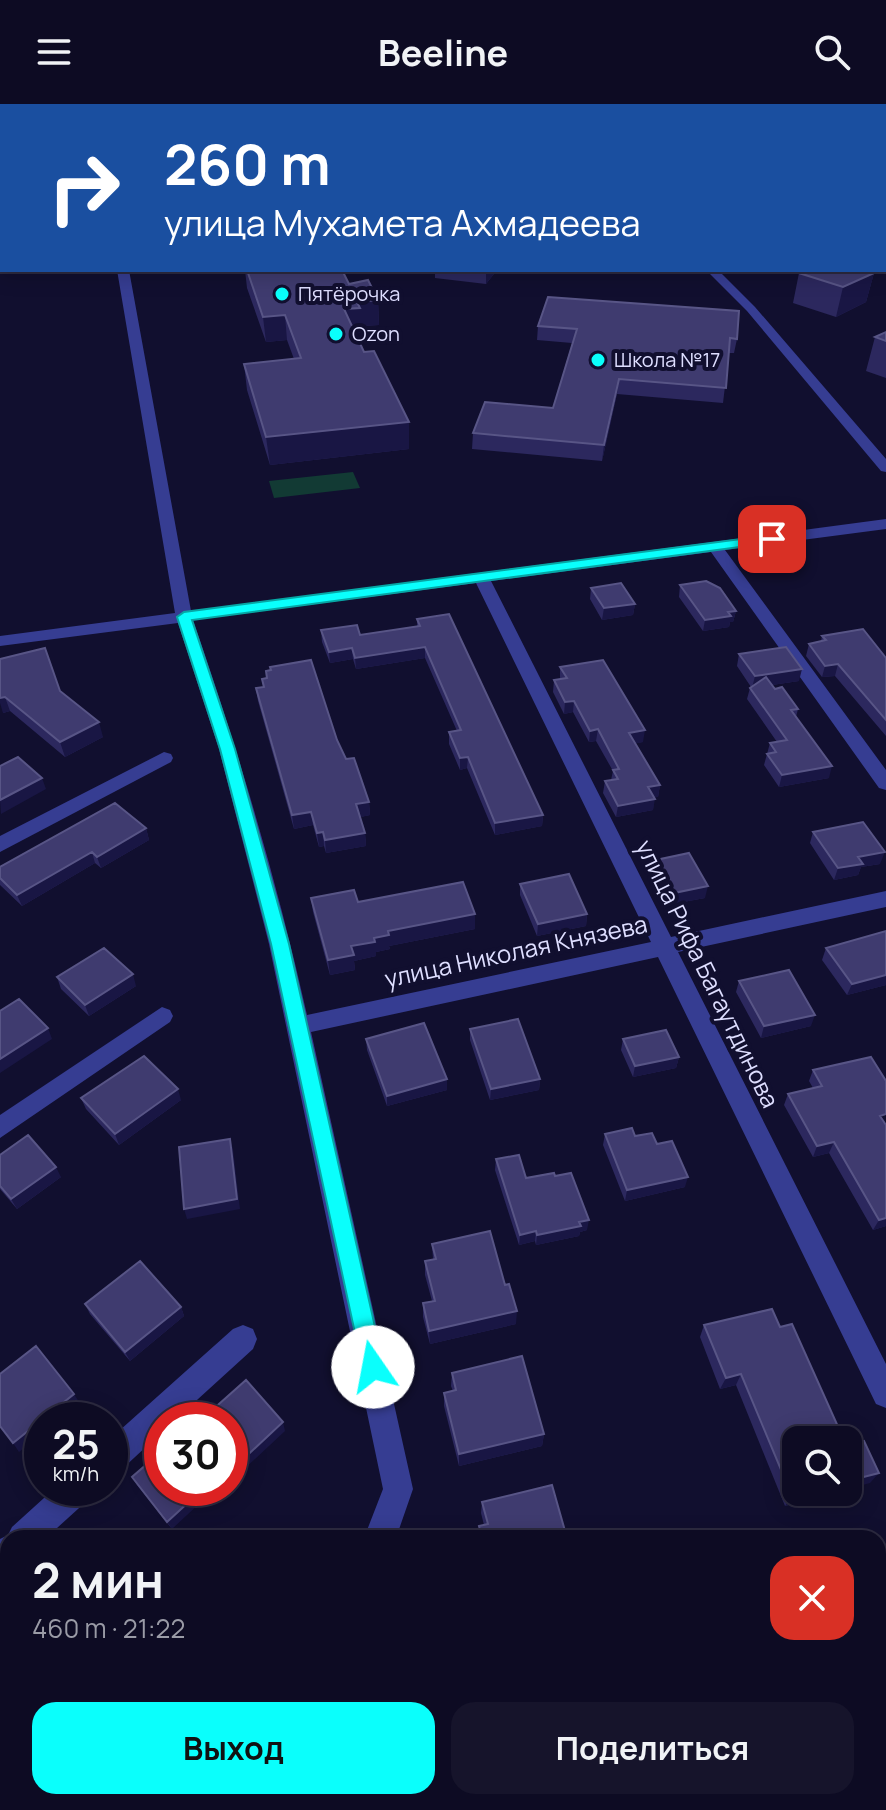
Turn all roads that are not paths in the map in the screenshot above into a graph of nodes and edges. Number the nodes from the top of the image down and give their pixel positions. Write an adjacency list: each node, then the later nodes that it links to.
1 (123, 272): 7 (street)
2 (714, 272): 3 (street)
3 (886, 468)
4 (886, 524): 5 (street)
5 (715, 547): 6 (street); 10 (street)
6 (481, 577): 7 (street); 13 (street, улица Рифа Багаутдинова)
7 (184, 617): 8 (street); 15 (street)
8 (0, 641)
9 (164, 758): 11 (street)
10 (886, 784)
11 (0, 845)
12 (886, 899): 13 (street, улица Николая Князева)
13 (664, 946): 15 (street, улица Николая Князева); 18 (street, улица Рифа Багаутдинова)
14 (162, 1016): 16 (street)
15 (298, 1026): 22 (street)
16 (0, 1128)
17 (243, 1339): 19 (street)
18 (886, 1394)
19 (128, 1443)
20 (58, 1506): 21 (street)
21 (32, 1530)
22 (383, 1530)

